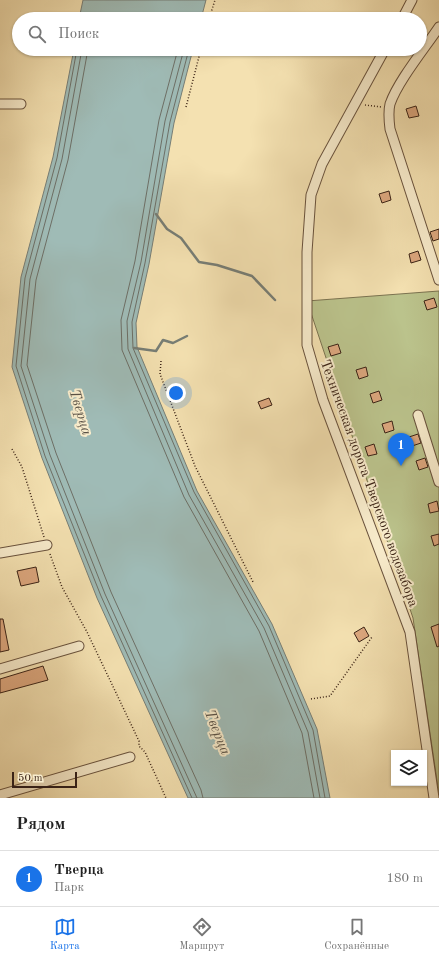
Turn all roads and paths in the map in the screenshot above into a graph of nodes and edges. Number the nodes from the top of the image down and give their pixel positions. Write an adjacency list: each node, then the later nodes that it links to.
1 (215, 0): 3 (path)
2 (412, 0): 4 (street)
3 (212, 12)
4 (406, 12)
5 (439, 27): 6 (street)
6 (427, 45)
7 (199, 56): 13 (path)
8 (381, 56): 10 (street, Техническая дорога Тверского водозабора)
9 (420, 56): 14 (street)
10 (356, 103): 14 (path); 30 (street, Техническая дорога Тверского водозабора)
11 (0, 104): 12 (street)
12 (21, 104)
13 (186, 107)
14 (389, 108): 15 (street)
15 (439, 280)
16 (162, 361): 22 (path)
17 (418, 415): 19 (street)
18 (12, 449): 20 (path)
19 (439, 482)
20 (47, 545): 21 (street); 29 (path)
21 (0, 553)
22 (253, 582)
23 (372, 637): 26 (path)
24 (79, 646): 25 (street)
25 (0, 669)
26 (311, 699)
27 (130, 757): 28 (street)
28 (0, 795)
29 (166, 798)
30 (434, 798)

